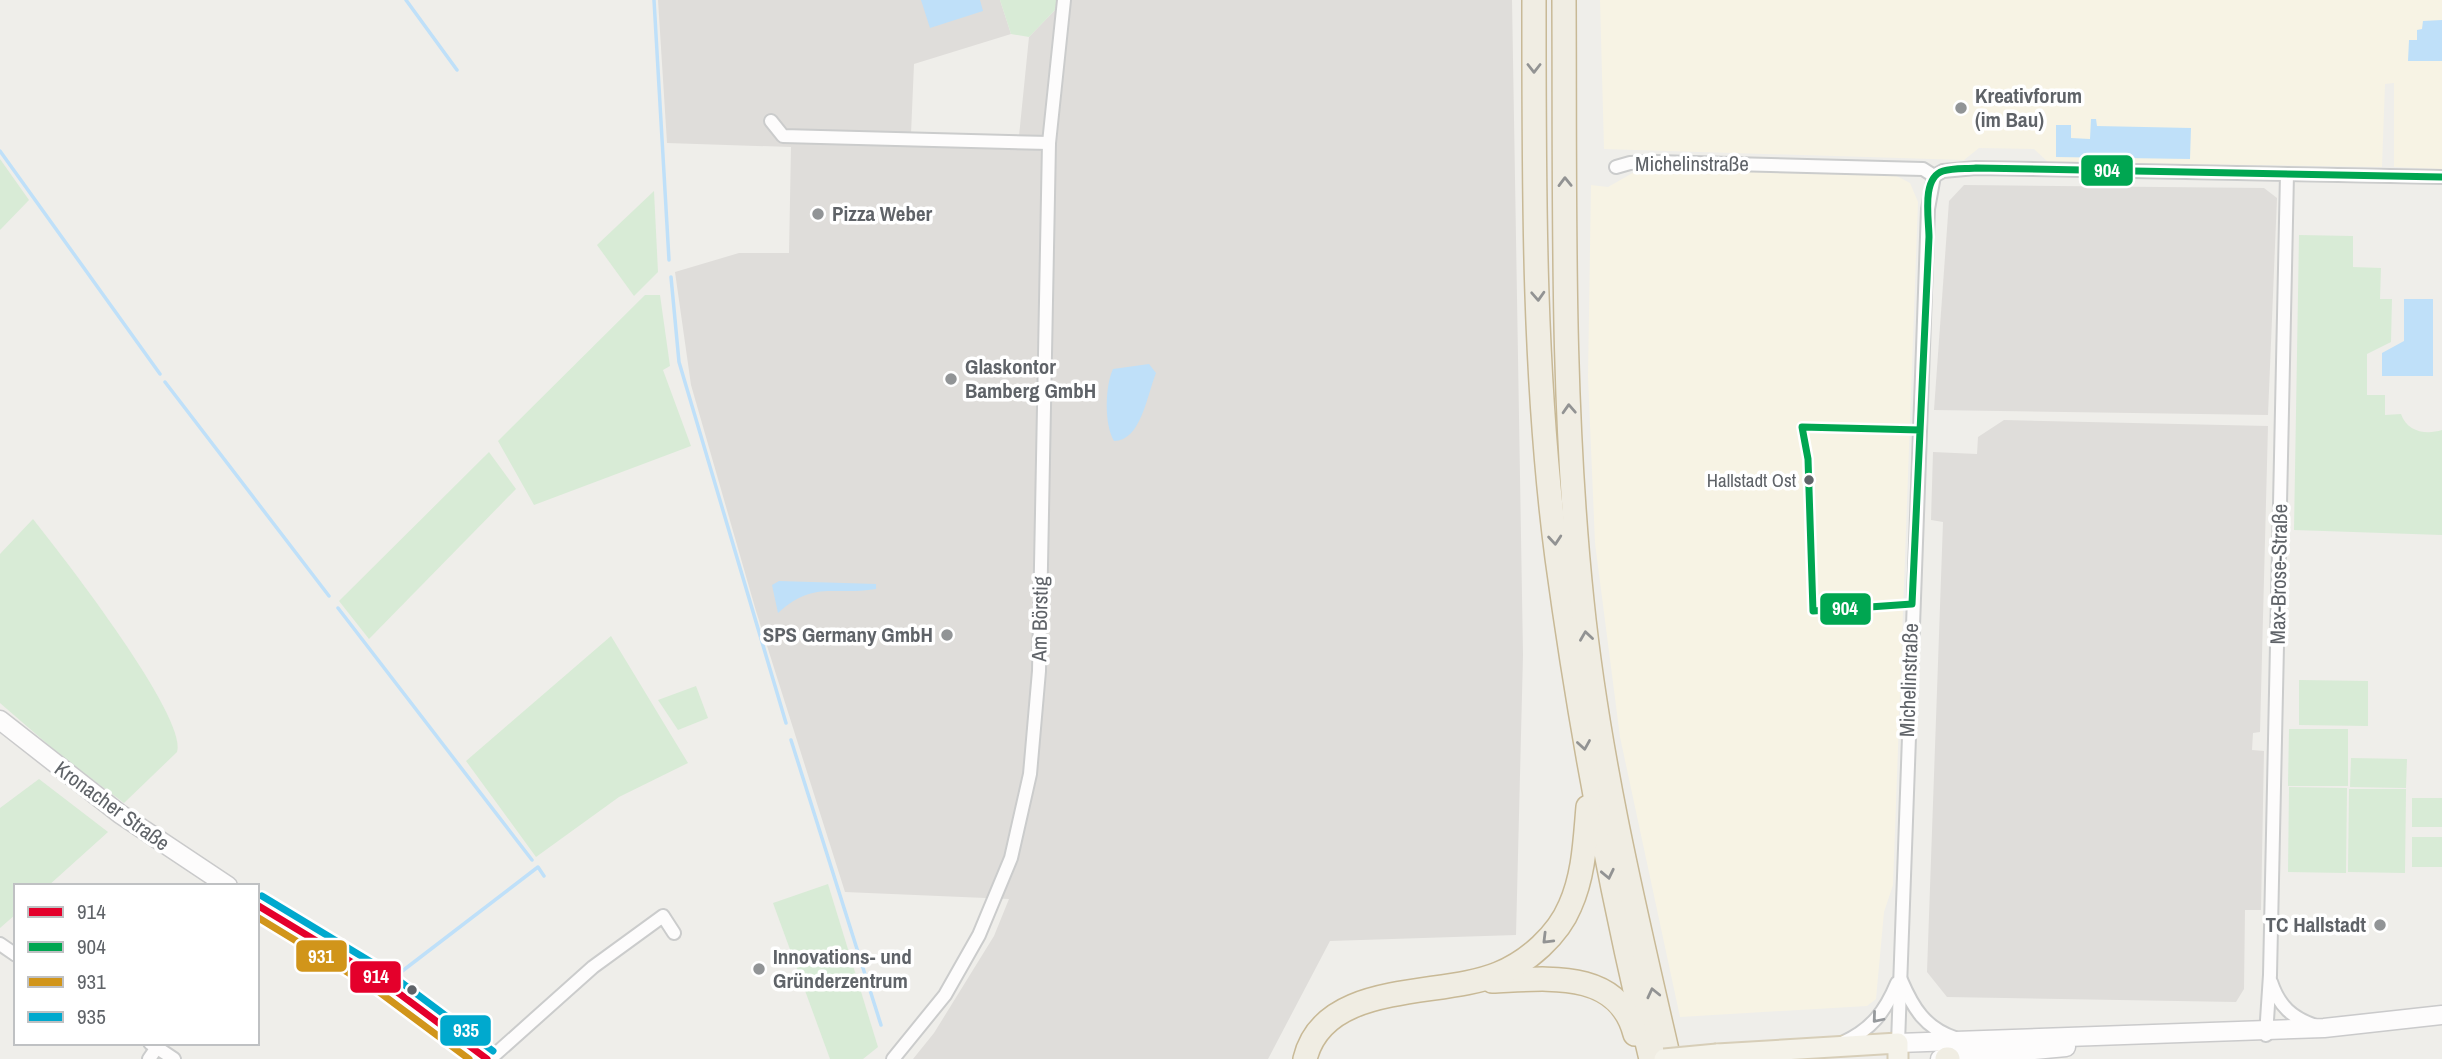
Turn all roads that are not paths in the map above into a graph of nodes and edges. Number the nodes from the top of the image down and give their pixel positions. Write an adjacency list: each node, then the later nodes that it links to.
1 (1064, 0): 5 (street, Am Börstig)
2 (1534, 0): 11 (highway, one-way to 11)
3 (1564, 0): 32 (highway, one-way to 3)
4 (771, 121): 5 (street)
5 (1049, 143): 29 (street, Am Börstig)
6 (1616, 167): 8 (street, Michelinstraße)
7 (2287, 174): 8 (street, Michelinstraße); 9 (street, Michelinstraße); 16 (street, Max-Brose-Straße)
8 (1934, 176): 15 (street, Michelinstraße)
9 (2442, 177)
10 (0, 720): 12 (main road, Kronacher Straße)
11 (1591, 783): 17 (highway, one-way to 17); 31 (highway, one-way to 31)
12 (225, 884)
13 (259, 906): 28 (main road)
14 (674, 933): 28 (street)
15 (1899, 976): 21 (street); 23 (street, one-way to 23); 24 (street, Michelinstraße)
16 (2270, 977): 19 (street); 20 (street, Max-Brose-Straße)
17 (1468, 982): 25 (highway); 30 (highway)
18 (2442, 1018): 19 (main road); 20 (main road)
19 (2324, 1028): 20 (main road)
20 (2266, 1035): 21 (main road); 34 (main road)
21 (1962, 1040): 24 (main road)
22 (156, 1045): 26 (street); 27 (street)
23 (1838, 1045): 24 (main road); 32 (main road, bridge)
24 (1898, 1051)
25 (1306, 1057)
26 (149, 1059)
27 (174, 1059)
28 (489, 1059)
29 (893, 1059)
30 (1644, 1059)
31 (1651, 1059)
32 (1666, 1059)
33 (1940, 1059): 34 (main road)
34 (1947, 1059)

